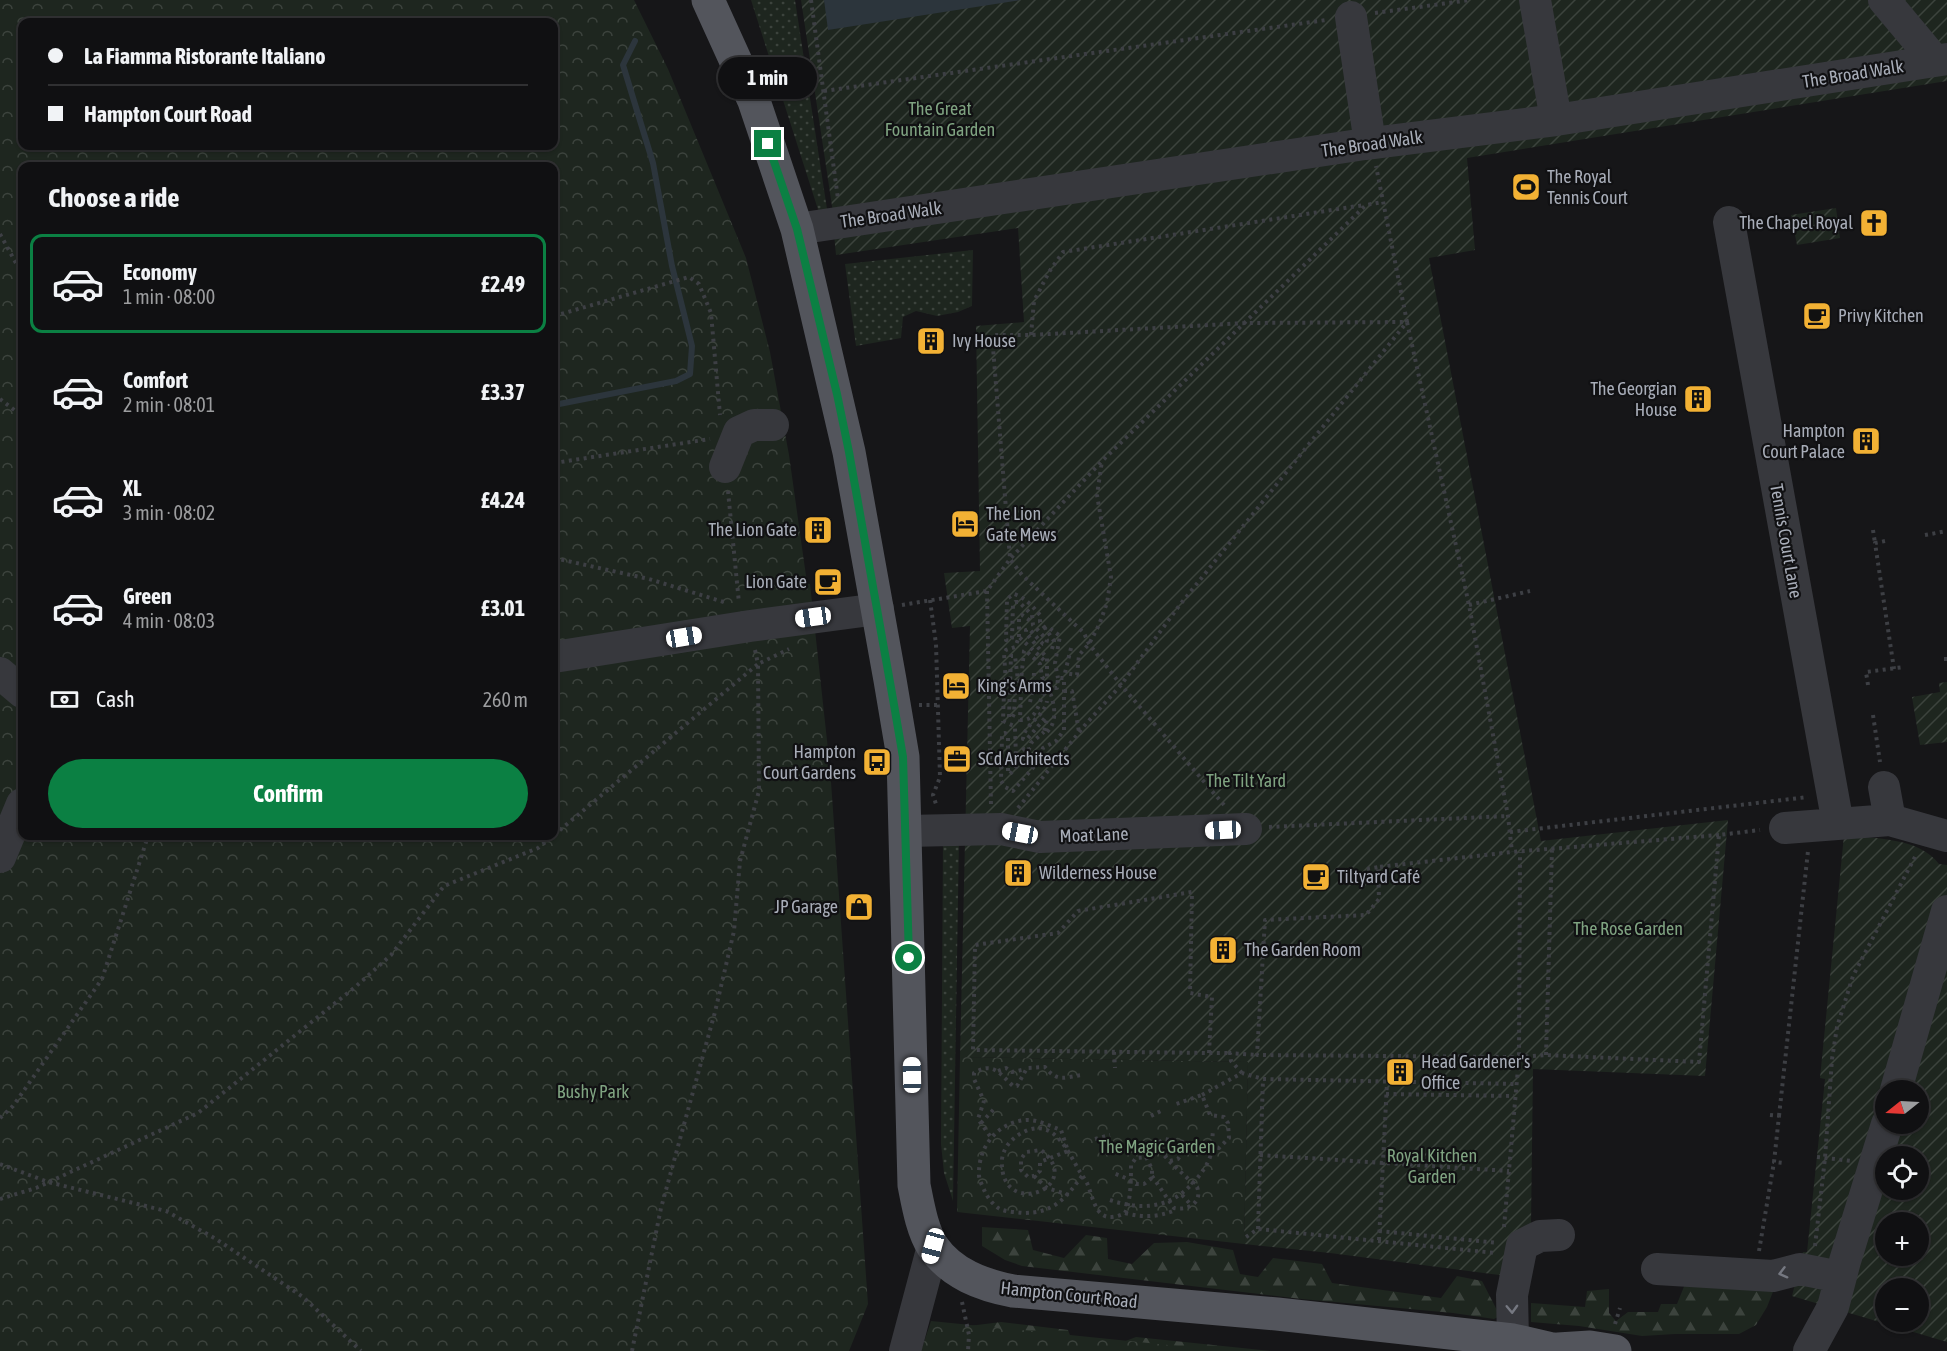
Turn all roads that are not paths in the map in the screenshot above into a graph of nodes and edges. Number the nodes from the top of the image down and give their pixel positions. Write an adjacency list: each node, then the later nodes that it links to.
1 (708, 0): 9 (main road)
2 (1535, 0): 6 (street)
3 (1884, 0): 5 (street)
4 (1351, 17): 7 (street)
5 (1941, 60): 6 (street, The Broad Walk)
6 (1556, 120): 7 (street, The Broad Walk)
7 (1370, 143): 9 (street, The Broad Walk)
8 (1729, 222): 18 (street, Tennis Court Lane)
9 (797, 229): 12 (main road)
10 (773, 424): 11 (street)
11 (723, 452)
12 (887, 608): 13 (street); 20 (main road)
13 (558, 656)
14 (0, 673): 15 (street)
15 (18, 689)
16 (1882, 779): 18 (street)
17 (18, 814): 22 (street)
18 (1890, 820): 21 (street)
19 (1246, 829): 20 (street, Moat Lane)
20 (906, 831): 27 (main road)
21 (1938, 833)
22 (0, 857)
23 (1947, 911): 24 (street)
24 (1899, 1080)
25 (1884, 1134): 29 (street)
26 (1559, 1235): 31 (street, one-way to 31)
27 (944, 1257): 31 (main road, Hampton Court Road); 33 (street)
28 (1657, 1269): 29 (street, one-way to 28)
29 (1842, 1269): 34 (street)
30 (1614, 1338): 32 (main road, Hampton Court Road)
31 (1513, 1340): 32 (main road, Hampton Court Road)
32 (1560, 1350)
33 (905, 1351)
34 (1809, 1351)

